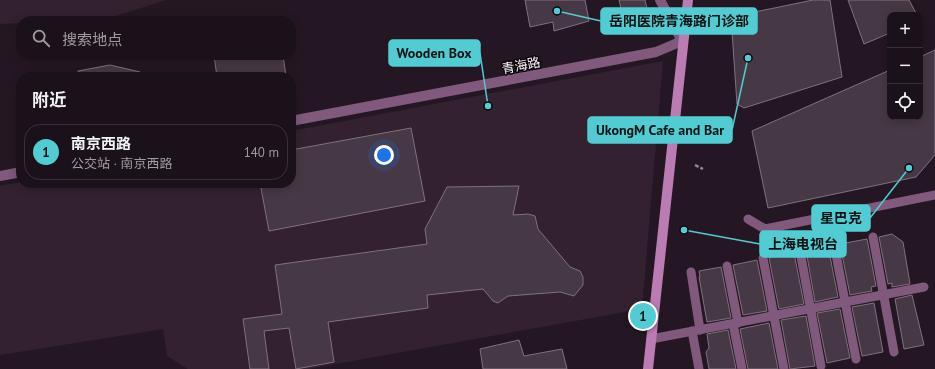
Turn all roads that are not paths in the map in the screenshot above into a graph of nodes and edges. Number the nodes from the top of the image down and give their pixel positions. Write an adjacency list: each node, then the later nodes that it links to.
1 (660, 0): 3 (street)
2 (688, 0): 3 (main road)
3 (682, 40): 4 (street, 青海路); 22 (main road)
4 (296, 120)
5 (16, 173): 6 (street)
6 (0, 176)
7 (935, 195): 8 (lane)
8 (748, 219)
9 (873, 237): 16 (lane)
10 (834, 244): 17 (lane)
11 (800, 251): 18 (lane)
12 (764, 258): 19 (lane)
13 (727, 266): 20 (lane)
14 (691, 272): 21 (lane)
15 (924, 287): 16 (lane)
16 (883, 295): 17 (lane); 23 (lane)
17 (846, 302): 18 (lane); 24 (lane)
18 (810, 309): 19 (lane); 25 (lane)
19 (774, 316): 20 (lane); 29 (lane)
20 (735, 323): 21 (lane); 28 (lane)
21 (696, 330): 22 (lane); 27 (lane)
22 (651, 339): 26 (main road)
23 (894, 352)
24 (856, 359)
25 (821, 366)
26 (648, 369)
27 (699, 369)
28 (742, 369)
29 (784, 369)

